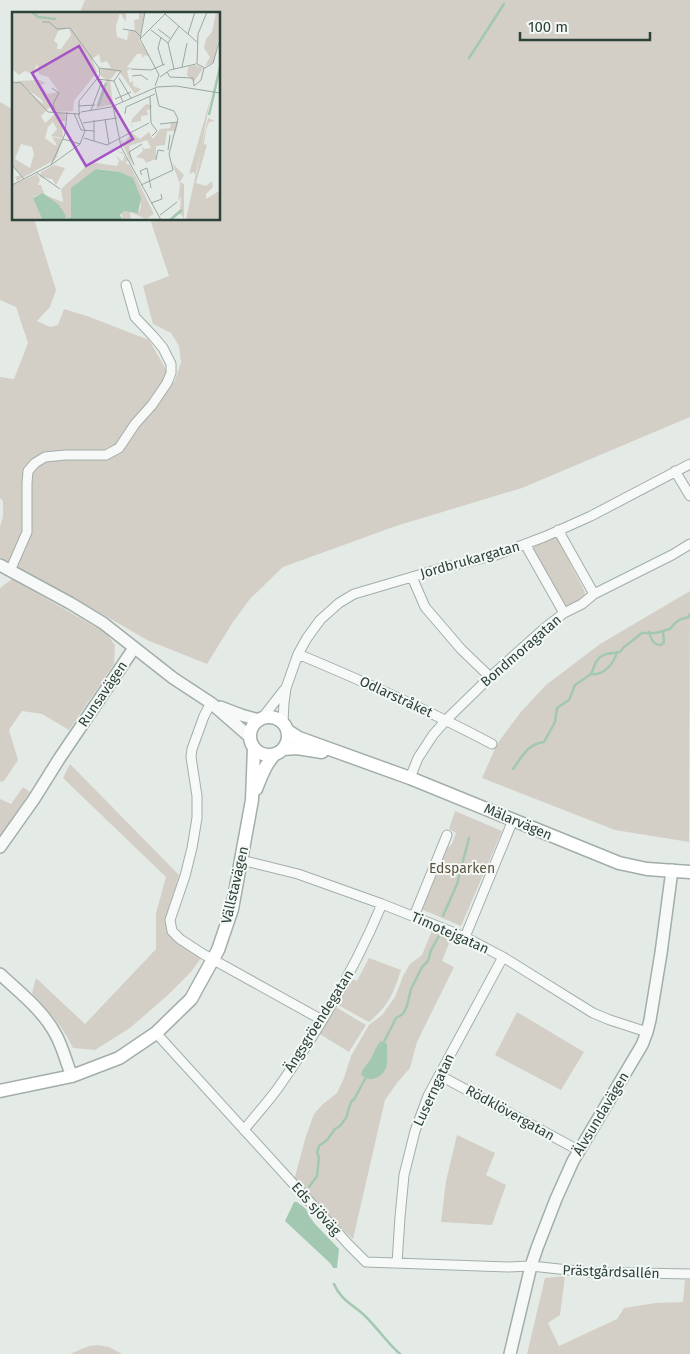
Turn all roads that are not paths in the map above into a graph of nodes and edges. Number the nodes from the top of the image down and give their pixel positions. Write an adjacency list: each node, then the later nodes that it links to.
1 (126, 285): 8 (street)
2 (690, 464): 3 (street, Jordbrukargatan)
3 (675, 471): 4 (street); 5 (street, Jordbrukargatan)
4 (690, 496)
5 (558, 530): 6 (street, Jordbrukargatan); 10 (street)
6 (525, 544): 9 (street, Jordbrukargatan); 11 (street)
7 (690, 544): 10 (street, Bondmoragatan)
8 (5, 568): 12 (street, Runsavägen)
9 (412, 577): 13 (street, Jordbrukargatan); 14 (street)
10 (594, 594): 11 (street, Bondmoragatan)
11 (564, 614): 14 (street, Bondmoragatan)
12 (134, 648): 16 (street); 28 (street, Runsavägen)
13 (298, 654): 15 (street, Jordbrukargatan); 18 (street, Odlarstråket)
14 (490, 677): 18 (street, Bondmoragatan)
15 (286, 688): 17 (street, Jordbrukargatan); 19 (street, Jordbrukargatan)
16 (211, 703): 17 (street); 20 (street); 36 (street)
17 (261, 718): 19 (main road); 20 (main road)
18 (446, 720): 21 (street, Odlarstråket); 24 (street, Bondmoragatan)
19 (286, 727): 22 (main road); 23 (main road, Mälarvägen)
20 (252, 742): 22 (main road); 25 (main road, Vällstavägen)
21 (492, 744)
22 (279, 752): 23 (main road, Mälarvägen); 25 (main road, Vällstavägen)
23 (349, 756): 24 (main road, Mälarvägen)
24 (410, 778): 26 (main road, Mälarvägen)
25 (252, 800): 29 (main road, Vällstavägen)
26 (513, 820): 30 (main road, Mälarvägen); 34 (street)
27 (447, 835): 33 (street)
28 (0, 847)
29 (242, 860): 32 (street, Timotejgatan); 36 (main road, Vällstavägen)
30 (672, 870): 31 (main road, Mälarvägen); 40 (street, Älvsundavägen)
31 (690, 872)
32 (382, 904): 33 (street, Timotejgatan); 38 (street, Ängsgröendegatan)
33 (414, 916): 34 (street, Timotejgatan)
34 (465, 937): 35 (street, Timotejgatan)
35 (503, 958): 40 (street, Timotejgatan); 41 (street, Luserngatan)
36 (214, 959): 38 (street); 39 (main road, Vällstavägen)
37 (0, 974): 42 (street)
38 (322, 1020): 44 (street, Ängsgröendegatan)
39 (156, 1032): 42 (main road, Vällstavägen); 44 (street, Eds sjöväg)
40 (648, 1032): 45 (street, Älvsundavägen)
41 (439, 1075): 45 (street, Rödklövergatan); 46 (street, Luserngatan)
42 (72, 1076): 43 (main road)
43 (0, 1092)
44 (244, 1130): 46 (street, Eds sjöväg)
45 (580, 1151): 47 (street, Älvsundavägen)
46 (397, 1264): 47 (street, Eds sjöväg)
47 (531, 1266): 48 (street, Prästgårdsallén); 49 (street, Älvsundavägen)
48 (690, 1274)
49 (510, 1354)

